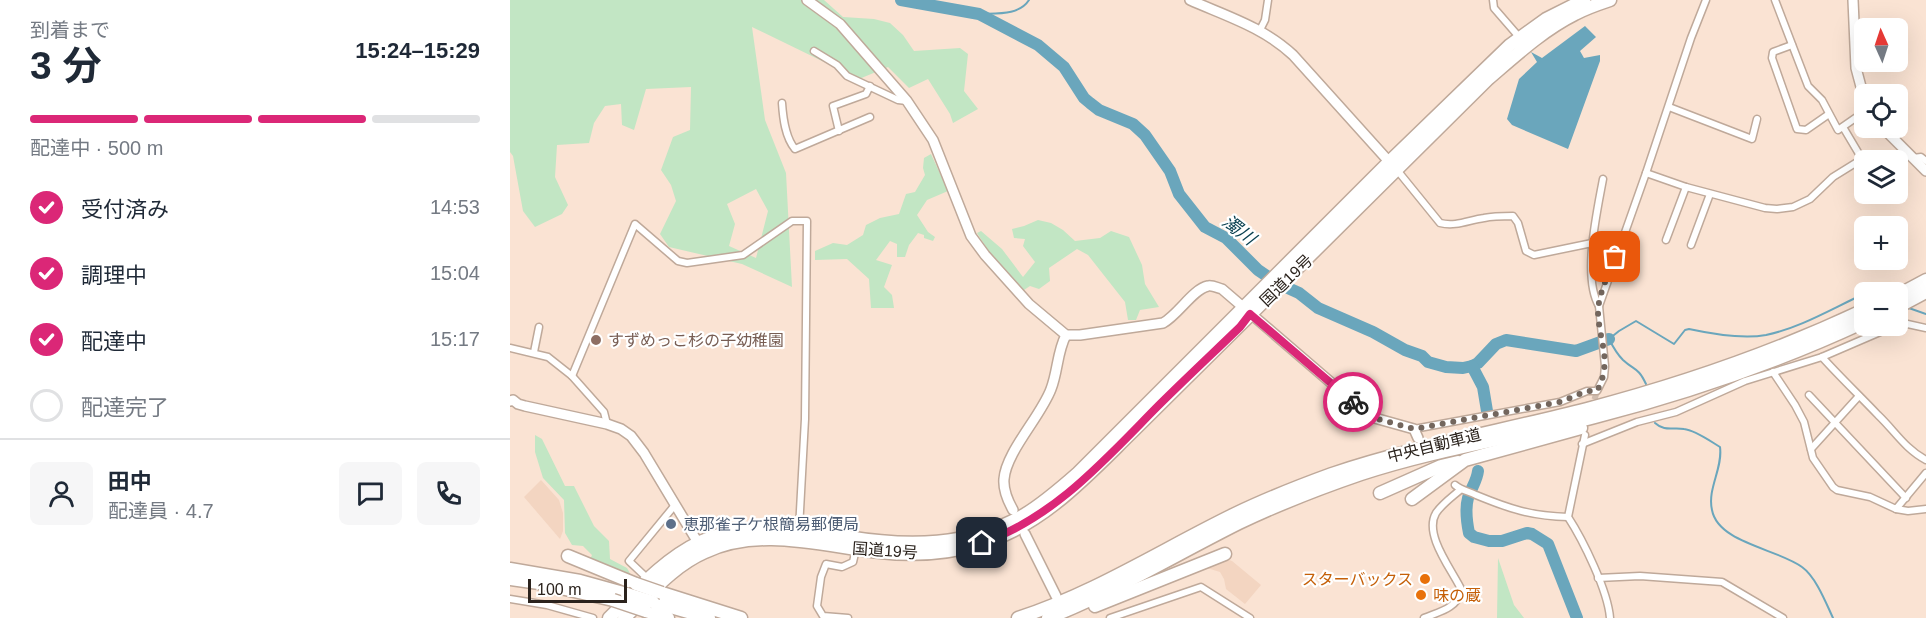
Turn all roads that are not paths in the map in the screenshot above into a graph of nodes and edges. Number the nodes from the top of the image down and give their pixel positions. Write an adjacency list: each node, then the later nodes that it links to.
1 (807, 0): 18 (street)
2 (1190, 0): 11 (street)
3 (1216, 0): 11 (street)
4 (1269, 0): 12 (street)
5 (1493, 0): 13 (street)
6 (1584, 0): 13 (highway, 国道19号)
7 (1610, 0): 13 (highway, 国道19号)
8 (1707, 0): 20 (street)
9 (1775, 0): 14 (street)
10 (1853, 0): 16 (street)
11 (1212, 10): 12 (street)
12 (1260, 30): 30 (street)
13 (1523, 41): 30 (highway, 国道19号)
14 (1792, 45): 21 (street); 21 (street)
15 (814, 51): 17 (street)
16 (1860, 84)
17 (870, 86): 18 (street); 26 (street)
18 (907, 101): 50 (street)
19 (782, 103): 26 (street)
20 (1669, 108): 23 (street); 32 (street)
21 (1829, 114): 25 (street)
22 (870, 117): 26 (street)
23 (1757, 119)
24 (1854, 119): 25 (street)
25 (1843, 127): 35 (street)
26 (839, 131)
27 (1893, 138): 28 (street)
28 (1912, 158): 29 (street); 31 (street)
29 (1926, 161)
30 (1393, 166): 37 (street); 44 (highway, 国道19号)
31 (1926, 171)
32 (1646, 173): 34 (street); 43 (street)
33 (1603, 179): 37 (street)
34 (1686, 187): 35 (street); 36 (street)
35 (1710, 194): 38 (street)
36 (1666, 240)
37 (1592, 243): 43 (street)
38 (1691, 245)
39 (1926, 280): 40 (highway)
40 (1908, 289)
41 (1926, 292): 42 (highway)
42 (1908, 301)
43 (1599, 306): 63 (street)
44 (1247, 311): 50 (street); 63 (street); 78 (highway, 国道19号); 81 (highway, 国道19号)
45 (1854, 314): 98 (highway, 中央自動車道)
46 (1908, 324): 49 (street)
47 (1854, 326): 57 (highway, 中央自動車道)
48 (539, 327): 53 (street)
49 (1926, 328)
50 (1066, 335): 76 (street)
51 (1871, 336): 54 (street)
52 (510, 348): 53 (street)
53 (534, 352): 56 (street)
54 (1822, 357): 55 (street); 59 (street)
55 (1773, 372): 65 (street); 66 (street)
56 (572, 376): 62 (street); 78 (street)
57 (1698, 387): 67 (highway); 99 (highway, 中央自動車道)
58 (1809, 395): 61 (street)
59 (1859, 396): 61 (street); 68 (street)
60 (511, 399): 62 (street)
61 (1835, 423): 66 (street); 71 (street)
62 (606, 424): 73 (street)
63 (1416, 434)
64 (1585, 435): 65 (street)
65 (1582, 444): 77 (street)
66 (1811, 449): 74 (street)
67 (1465, 460): 70 (highway); 72 (highway)
68 (1926, 460)
69 (1926, 473): 71 (street)
70 (1380, 493)
71 (1906, 498): 74 (street)
72 (1412, 499)
73 (675, 505): 80 (street); 87 (street)
74 (1896, 509): 75 (street)
75 (1926, 509)
76 (1012, 510)
77 (1568, 517): 85 (street); 103 (street)
78 (799, 529): 80 (highway, 国道19号)
79 (1025, 534): 88 (street)
80 (701, 548): 81 (highway, 国道19号); 87 (highway, 国道19号); 93 (highway, 国道19号)
81 (856, 549): 97 (street)
82 (1225, 554): 100 (highway)
83 (568, 556): 90 (highway, bridge)
84 (510, 568): 90 (highway, bridge)
85 (1598, 578): 104 (street); 105 (street)
86 (510, 579): 90 (highway, bridge)
87 (648, 579): 92 (highway, 国道19号)
88 (1056, 596)
89 (510, 599): 91 (street)
90 (654, 602): 94 (highway); 95 (highway); 96 (highway)
91 (593, 618)
92 (609, 618)
93 (624, 618)
94 (668, 618)
95 (709, 618)
96 (741, 618)
97 (848, 618)
98 (1018, 618)
99 (1048, 618)
100 (1065, 618)
101 (1110, 618): 102 (street)
102 (1250, 618)
103 (1424, 618)
104 (1611, 618)
105 (1783, 618)

